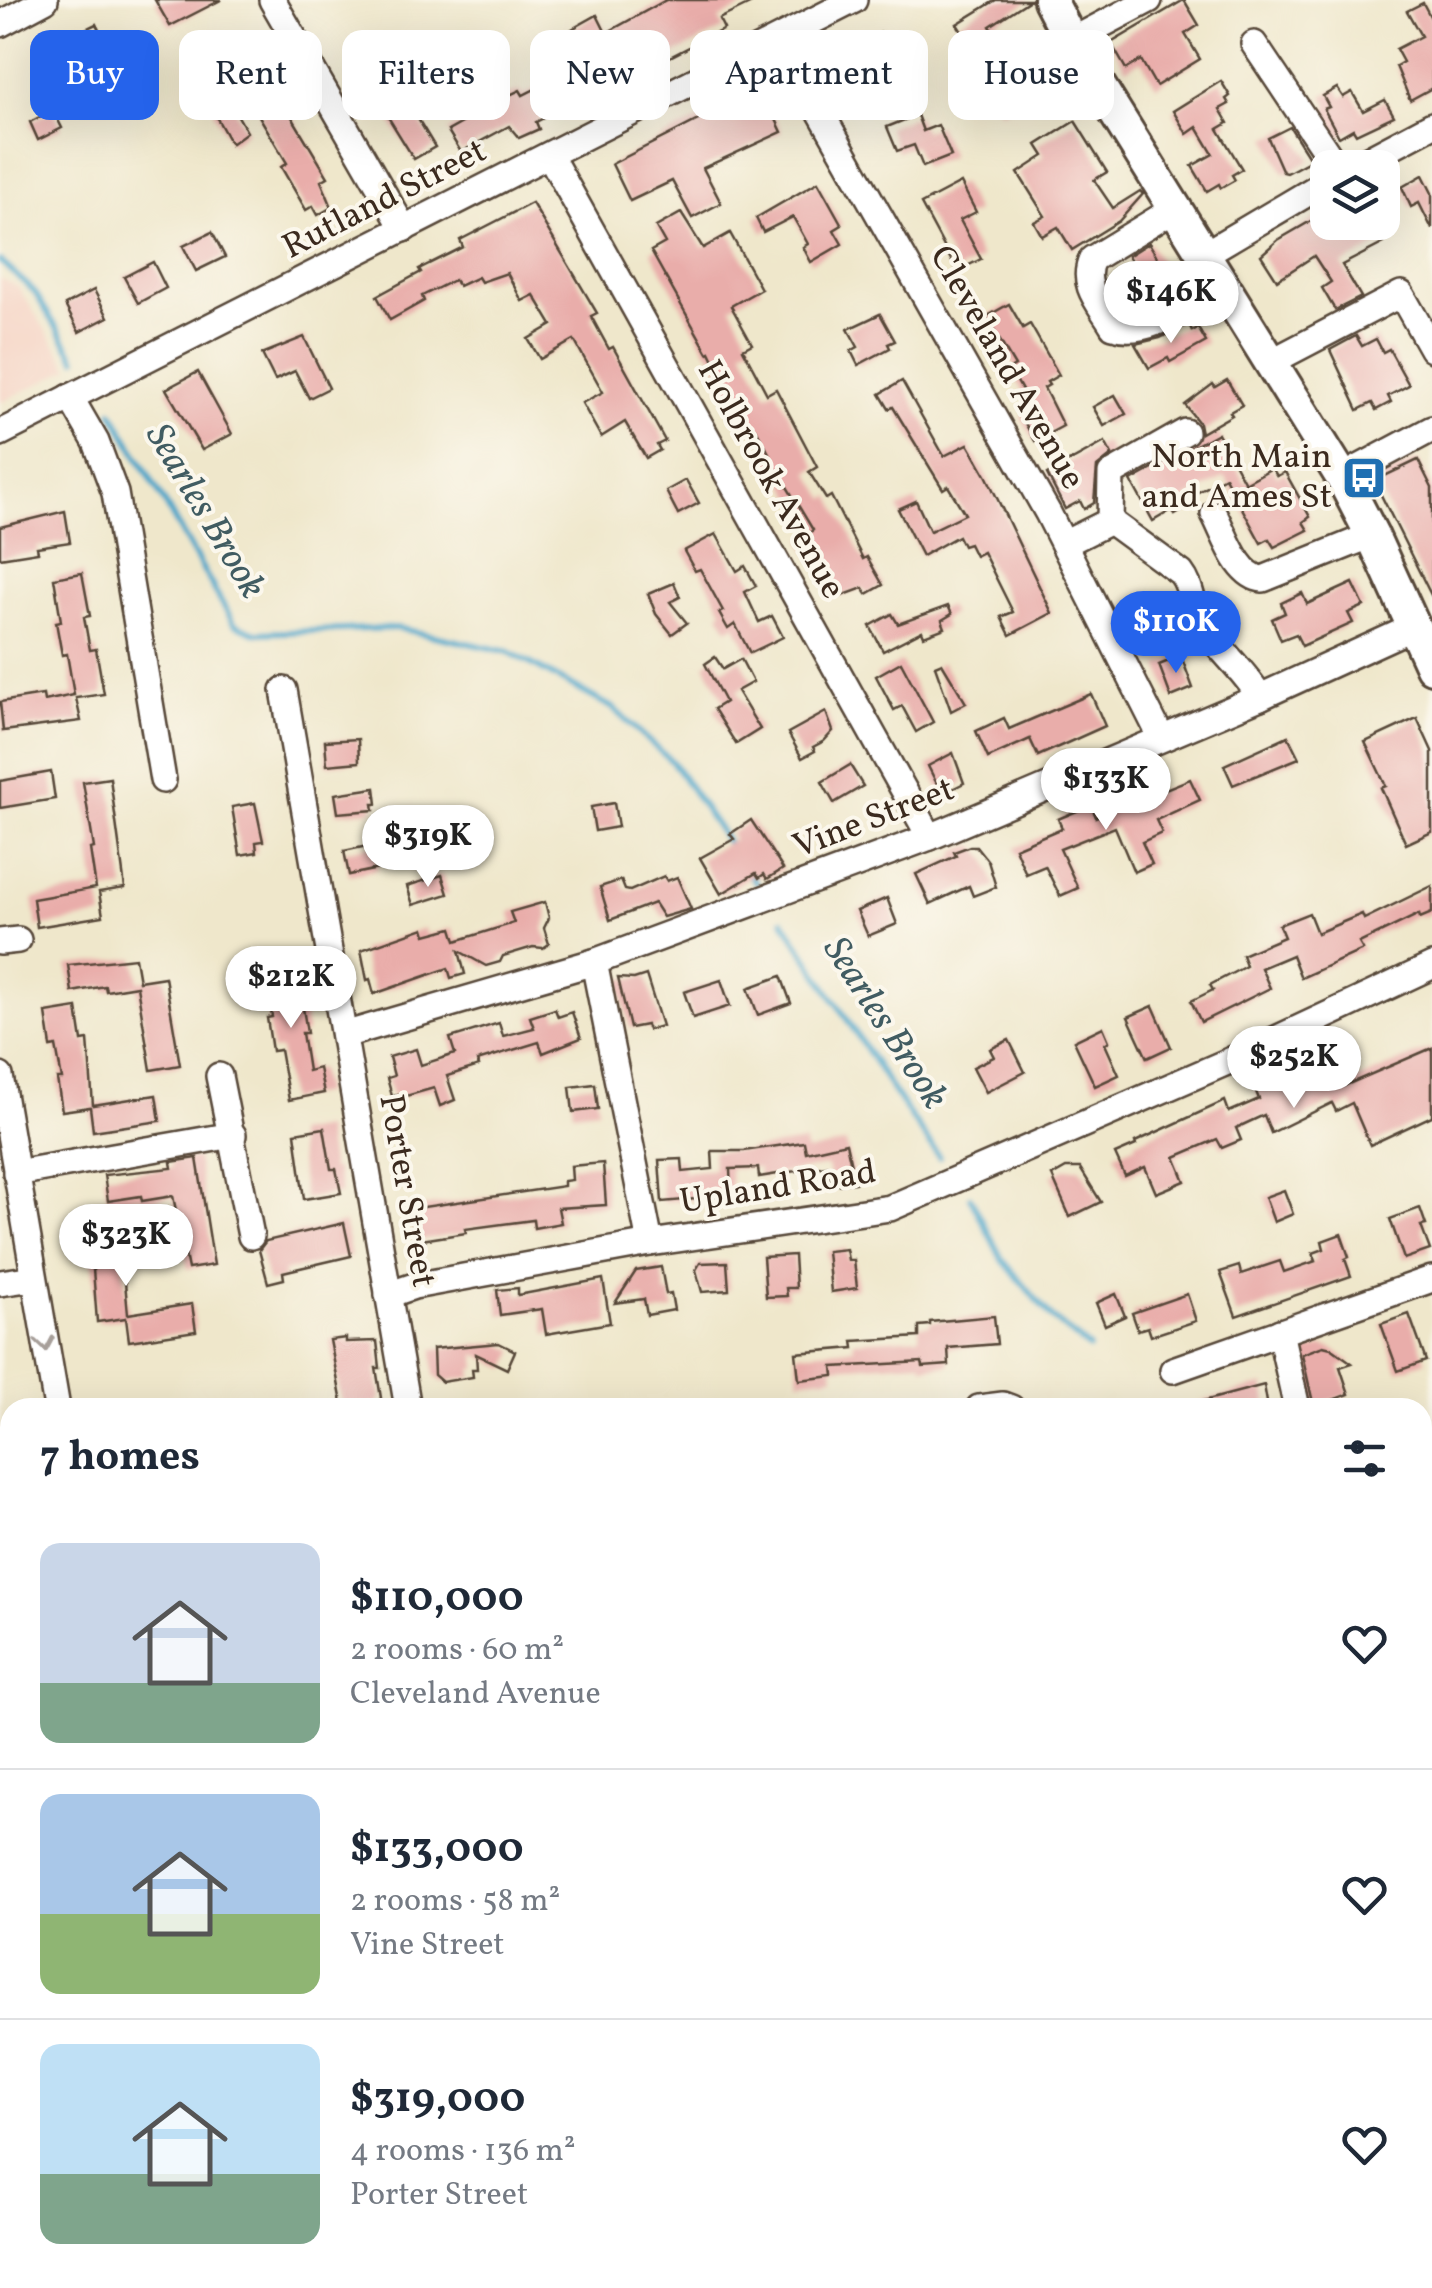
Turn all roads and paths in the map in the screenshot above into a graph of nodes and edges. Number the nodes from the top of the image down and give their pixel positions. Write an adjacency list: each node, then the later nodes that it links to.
1 (45, 0): 6 (street)
2 (272, 0): 20 (street)
3 (854, 0): 7 (street, Rutland Street)
4 (1050, 0): 8 (main road)
5 (1149, 0): 9 (street)
6 (0, 24)
7 (796, 30)
8 (1064, 30)
9 (1093, 30)
10 (1254, 44): 15 (street)
11 (690, 84): 17 (street, Rutland Street)
12 (1114, 113): 19 (main road)
13 (824, 120): 33 (street, Cleveland Avenue)
14 (1432, 125): 16 (street)
15 (1325, 150)
16 (1385, 150)
17 (550, 156): 20 (street, Rutland Street); 40 (street, Holbrook Avenue)
18 (1310, 192): 21 (street)
19 (1174, 209): 21 (main road); 22 (street)
20 (404, 230): 25 (street, Rutland Street)
21 (1202, 255): 22 (main road)
22 (1222, 286): 24 (main road)
23 (1432, 349): 24 (street)
24 (1270, 363): 29 (main road)
25 (70, 397): 28 (street, Rutland Street); 39 (street)
26 (1432, 430): 29 (street)
27 (1185, 432): 31 (street)
28 (0, 433)
29 (1342, 478): 32 (main road)
30 (1214, 514): 32 (street)
31 (1110, 521): 33 (street); 37 (street)
32 (1372, 535): 34 (main road)
33 (1064, 544): 38 (street, Cleveland Avenue)
34 (1414, 628): 35 (main road); 37 (street, Vine Street)
35 (1432, 667)
36 (284, 690): 43 (street, Porter Street)
37 (1260, 697): 38 (street, Vine Street)
38 (1161, 737): 40 (street, Vine Street)
39 (164, 780)
40 (930, 838): 41 (street, Vine Street)
41 (594, 962): 43 (street, Vine Street); 49 (street)
42 (1432, 966): 49 (street, Upland Road)
43 (344, 1036): 53 (street, Porter Street)
44 (0, 1076): 47 (street)
45 (218, 1076): 46 (street)
46 (232, 1135): 47 (street); 48 (street)
47 (16, 1173): 50 (street)
48 (251, 1236)
49 (650, 1243): 53 (street, Upland Road)
50 (34, 1278): 52 (street); 56 (street, one-way to 56)
51 (1432, 1279): 54 (street)
52 (0, 1284)
53 (388, 1295): 57 (street, Porter Street)
54 (1280, 1332): 55 (street); 58 (street)
55 (1173, 1370)
56 (54, 1398)
57 (406, 1398)
58 (1295, 1398)

